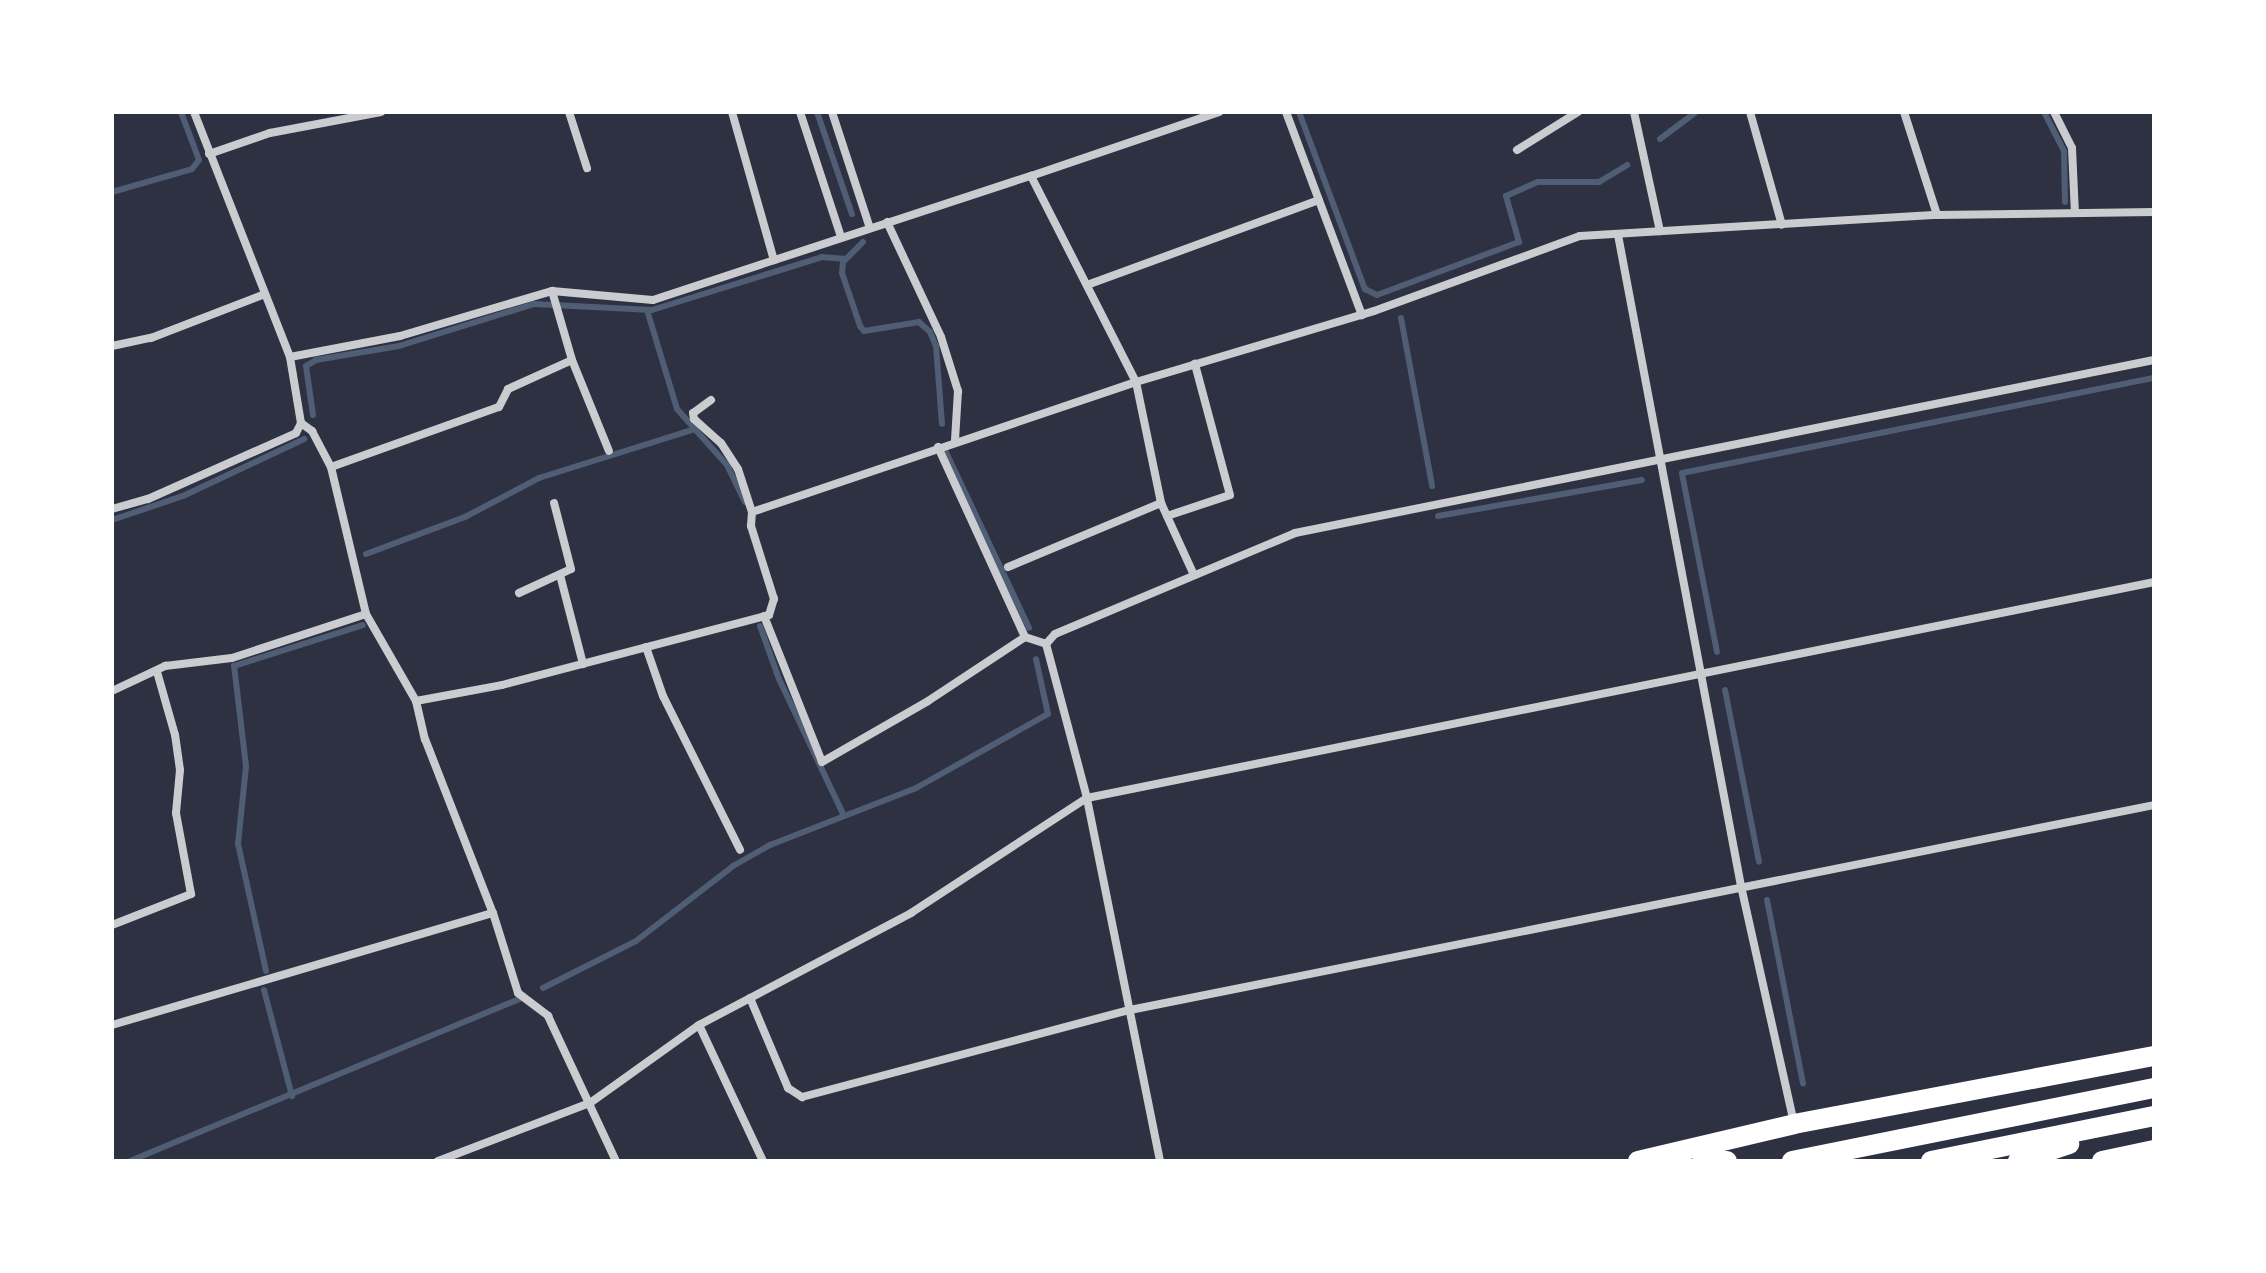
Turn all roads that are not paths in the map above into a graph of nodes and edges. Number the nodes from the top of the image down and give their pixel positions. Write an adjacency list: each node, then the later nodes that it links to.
1 (194, 112): 15 (street)
2 (381, 112): 15 (street)
3 (569, 112): 16 (street)
4 (732, 112): 28 (street)
5 (800, 112): 27 (street)
6 (832, 112): 24 (street)
7 (1219, 112): 17 (street)
8 (1286, 112): 18 (street)
9 (1578, 112): 14 (street)
10 (1634, 112): 25 (street)
11 (1750, 112): 23 (street)
12 (1904, 112): 21 (street)
13 (2054, 112): 20 (street)
14 (1517, 150)
15 (209, 154): 30 (street)
16 (587, 168)
17 (1031, 176): 22 (street); 29 (street)
18 (1319, 200): 29 (street); 32 (street)
19 (2154, 212): 20 (street)
20 (2075, 213): 21 (street)
21 (1937, 215): 23 (street)
22 (887, 222): 24 (street); 41 (street)
23 (1782, 225): 25 (street)
24 (870, 228): 27 (street)
25 (1660, 231): 26 (street)
26 (1618, 235): 32 (street); 44 (street)
27 (841, 237): 28 (street)
28 (774, 260): 31 (street)
29 (1087, 285): 38 (street)
30 (265, 294): 33 (street); 34 (street)
31 (553, 299): 34 (street); 35 (street)
32 (1362, 315): 37 (street)
33 (112, 346)
34 (290, 357): 40 (street)
35 (572, 360): 43 (street); 45 (street)
36 (2154, 360): 44 (street)
37 (1195, 364): 38 (street); 50 (street)
38 (1136, 382): 41 (street); 47 (street)
39 (711, 400): 49 (street)
40 (301, 423): 45 (street); 48 (street)
41 (955, 440): 42 (street)
42 (938, 447): 49 (street); 58 (street)
43 (609, 451)
44 (1658, 461): 53 (street); 63 (street)
45 (331, 467): 56 (street)
46 (554, 503): 52 (street)
47 (1161, 503): 50 (street); 51 (street)
48 (112, 509)
49 (752, 512): 57 (street)
50 (1167, 516): 53 (street)
51 (1008, 567)
52 (560, 575): 55 (street); 61 (street)
53 (1194, 575): 59 (street)
54 (2154, 582): 63 (street)
55 (519, 593)
56 (366, 614): 62 (street); 65 (street)
57 (764, 616): 58 (street); 60 (street)
58 (1025, 637): 59 (street)
59 (1046, 644): 66 (street)
60 (646, 647): 61 (street); 68 (street)
61 (583, 664): 65 (street)
62 (157, 672): 64 (street); 71 (street)
63 (1704, 675): 66 (street); 69 (street)
64 (112, 691)
65 (416, 701): 70 (street)
66 (1087, 798): 72 (street); 73 (street)
67 (2154, 805): 69 (street)
68 (740, 850)
69 (1741, 886): 73 (street); 80 (street)
70 (493, 913): 74 (street); 78 (street)
71 (112, 925)
72 (750, 998): 73 (street); 75 (street)
73 (1130, 1010): 85 (street)
74 (112, 1025)
75 (699, 1025): 78 (street); 84 (street)
76 (2154, 1056): 80 (highway)
77 (2154, 1088): 89 (highway)
78 (590, 1103): 82 (street); 83 (street)
79 (2151, 1116): 90 (highway); 91 (highway)
80 (1794, 1124): 86 (highway)
81 (2154, 1150): 92 (highway)
82 (438, 1161)
83 (616, 1161)
84 (763, 1161)
85 (1160, 1161)
86 (1638, 1161)
87 (1702, 1161): 88 (highway)
88 (1727, 1161)
89 (1792, 1161)
90 (1931, 1161)
91 (2018, 1161)
92 (2102, 1161)

